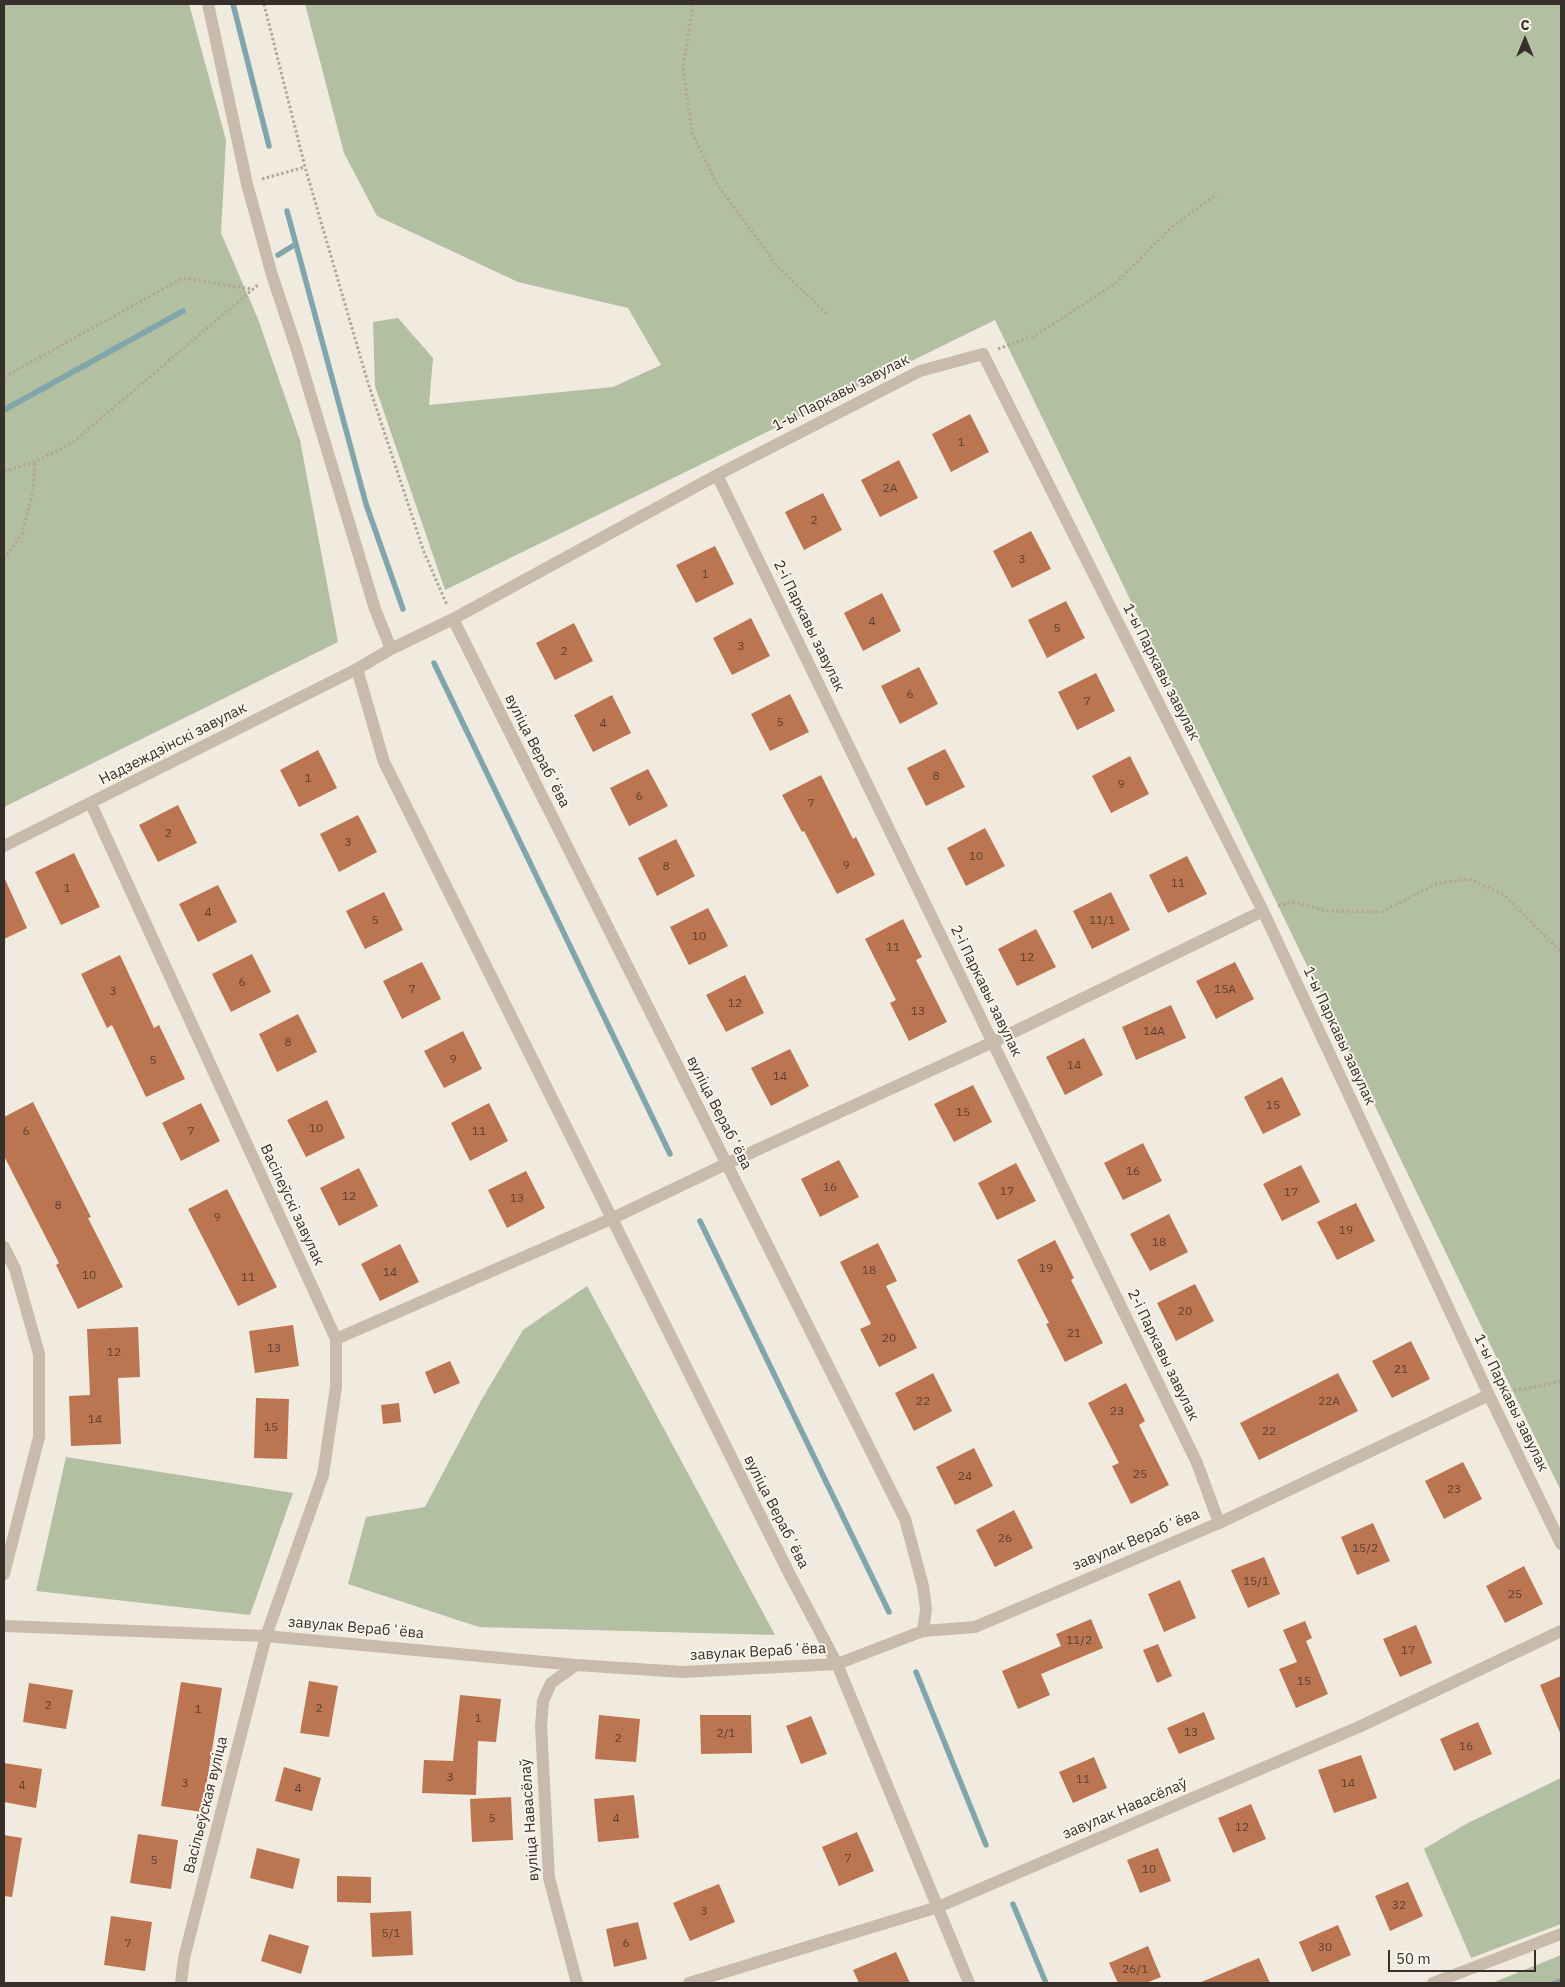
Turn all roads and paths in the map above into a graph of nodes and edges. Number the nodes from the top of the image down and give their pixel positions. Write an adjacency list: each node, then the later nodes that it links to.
1 (208, 4): 5 (street)
2 (264, 4): 4 (path)
3 (693, 4): 9 (path)
4 (305, 167): 5 (path); 16 (path)
5 (248, 184): 7 (street)
6 (1217, 194): 10 (path)
7 (272, 275): 8 (path); 17 (street)
8 (251, 289): 11 (path); 12 (path)
9 (827, 314)
10 (983, 354): 14 (street, 1-ы Паркавы завулак); 21 (street, 1-ы Паркавы завулак)
11 (4, 377)
12 (35, 462): 13 (path); 15 (path)
13 (4, 471)
14 (717, 475): 16 (street, 1-ы Паркавы завулак); 23 (street, 2-і Паркавы завулак)
15 (4, 560)
16 (453, 619): 17 (street, 1-ы Паркавы завулак); 24 (street, вуліца Верабʼёва)
17 (391, 649): 18 (street, Надзеждзінскі завулак)
18 (357, 669): 19 (street, Надзеждзінскі завулак); 25 (street, вуліца Верабʼёва)
19 (91, 804): 20 (street, Надзеждзінскі завулак); 27 (street, Васілеўскі завулак)
20 (4, 846)
21 (1263, 911): 22 (path); 23 (street); 29 (street, 1-ы Паркавы завулак)
22 (1561, 952)
23 (993, 1042): 24 (street); 30 (street, 2-і Паркавы завулак)
24 (726, 1164): 25 (street); 34 (street, вуліца Верабʼёва)
25 (611, 1219): 27 (street); 37 (street, вуліца Верабʼёва)
26 (4, 1247): 32 (street)
27 (336, 1339): 36 (street, Васілеўскі завулак)
28 (1561, 1381): 29 (path)
29 (1489, 1395): 30 (street, завулак Верабʼёва); 31 (street, 1-ы Паркавы завулак)
30 (1219, 1523): 34 (street, завулак Верабʼёва)
31 (1561, 1544)
32 (4, 1574)
33 (4, 1626): 36 (street, завулак Верабʼёва)
34 (923, 1631): 37 (street, завулак Верабʼёва)
35 (1561, 1631): 39 (street, завулак Навасёлаў)
36 (266, 1636): 38 (street, завулак Верабʼёва); 41 (street, Васільеўская вуліца)
37 (837, 1664): 38 (street, завулак Верабʼёва); 39 (street, вуліца Верабʼёва)
38 (576, 1666): 42 (street, вуліца Навасёлаў)
39 (938, 1907): 43 (street, завулак Навасёлаў); 44 (street, вуліца Верабʼёва)
40 (1561, 1934): 45 (street)
41 (181, 1983)
42 (577, 1983)
43 (689, 1983)
44 (969, 1983)
45 (1433, 1983)

